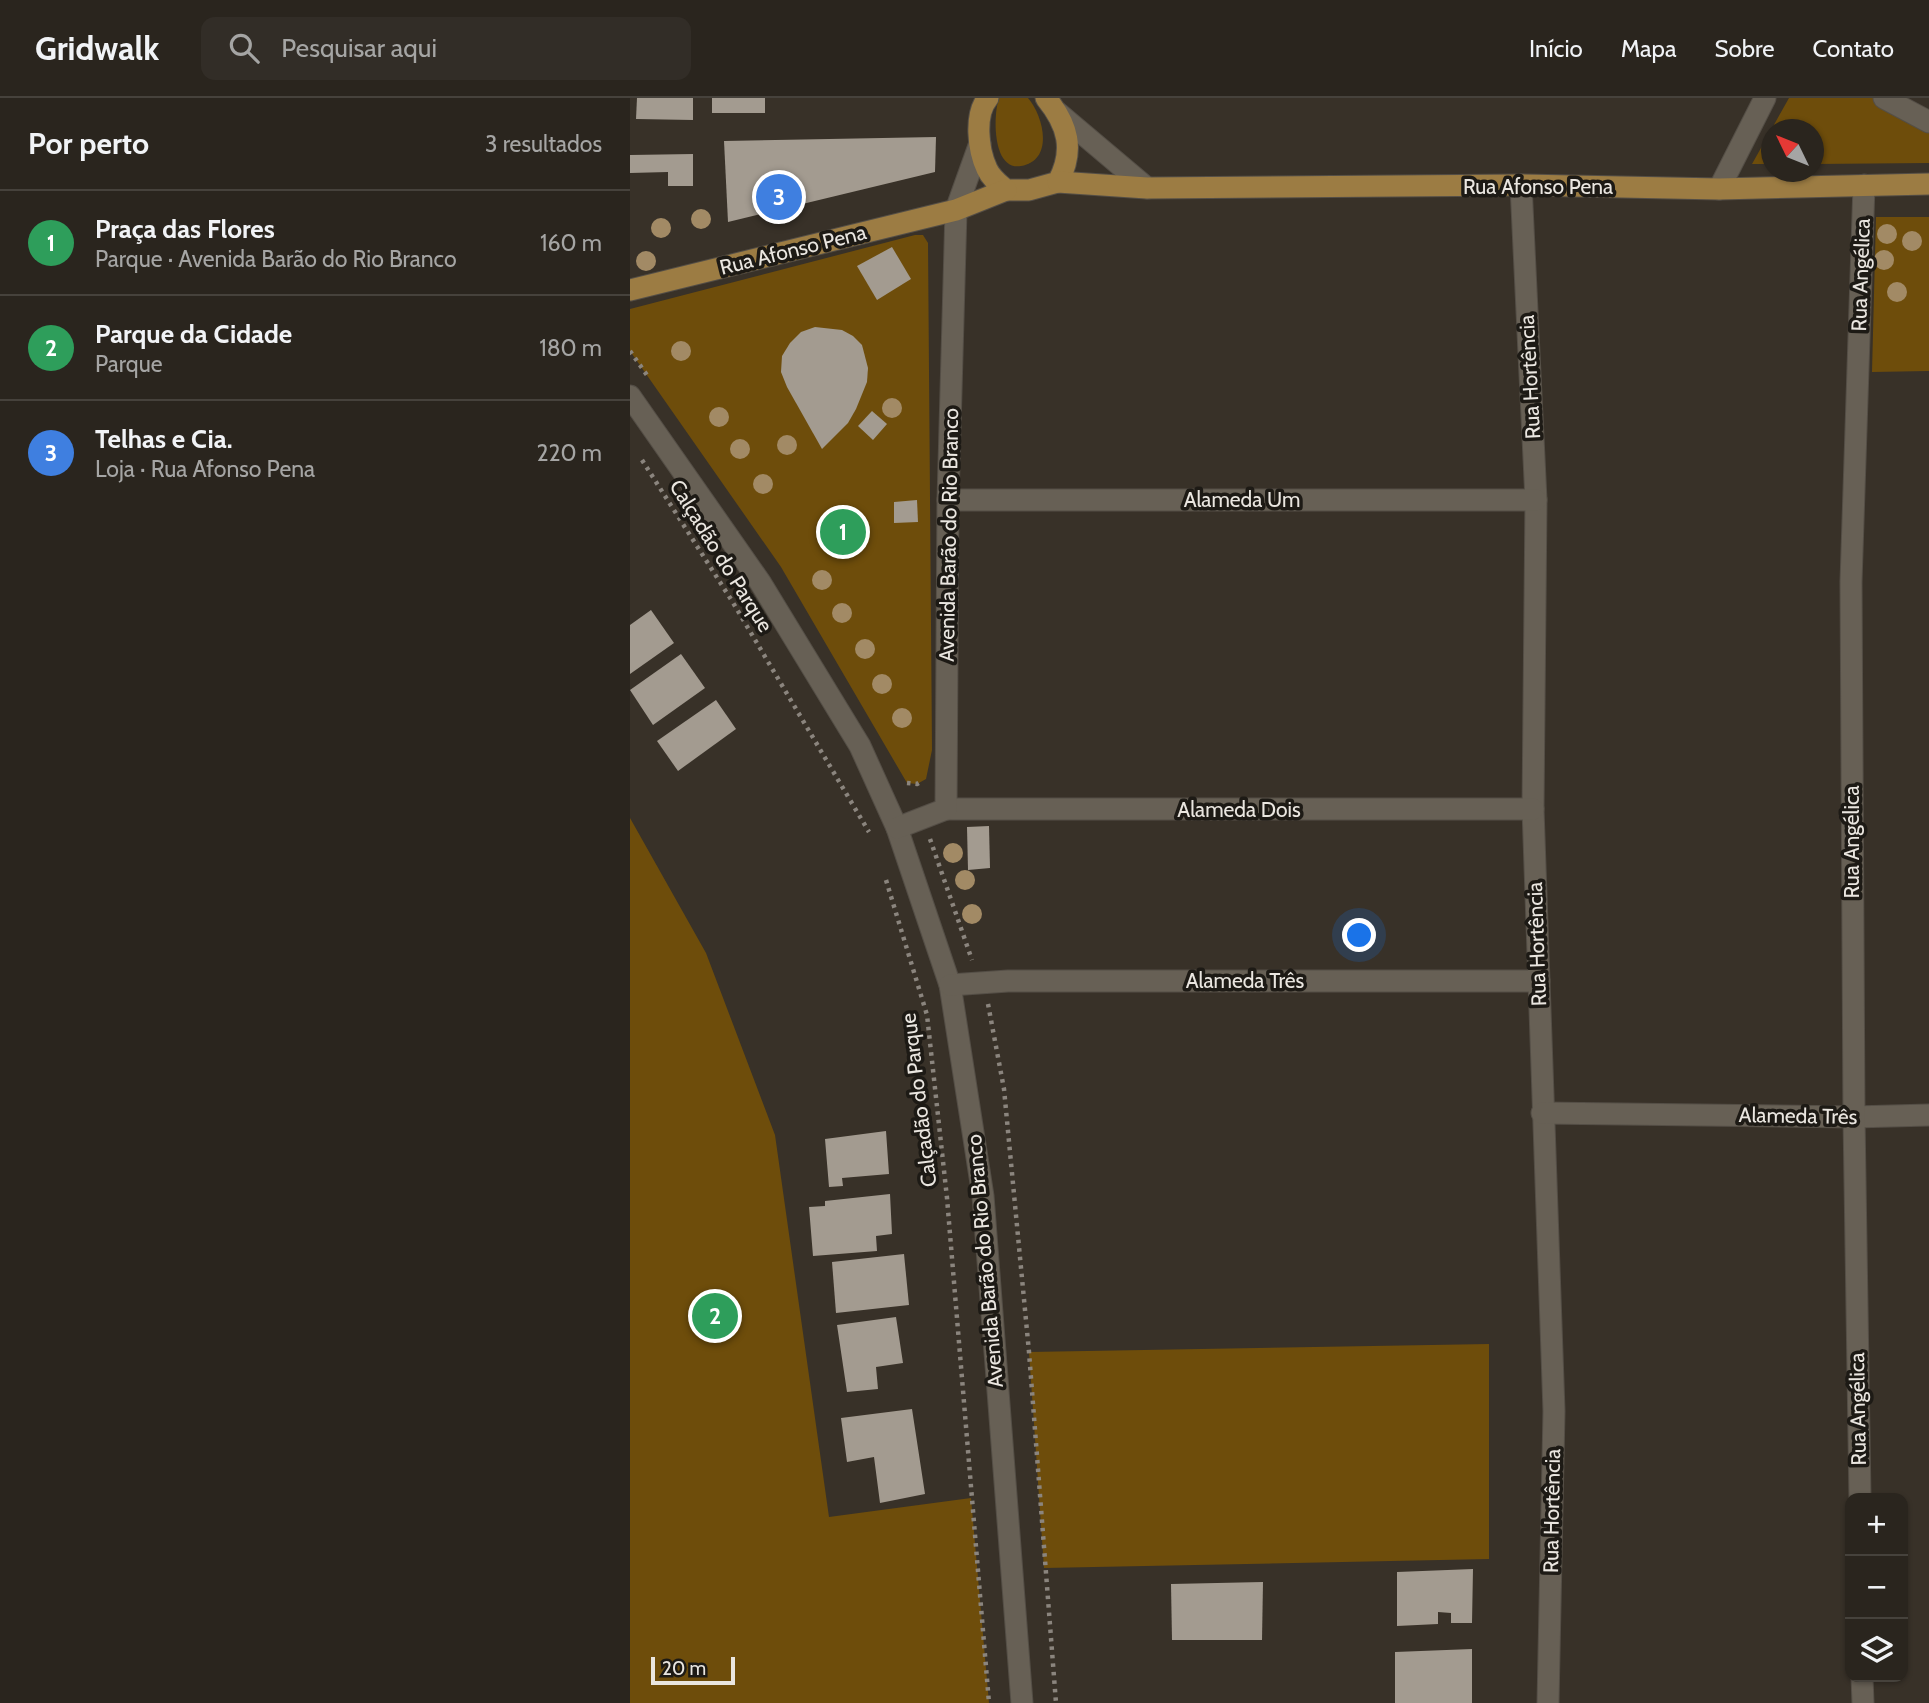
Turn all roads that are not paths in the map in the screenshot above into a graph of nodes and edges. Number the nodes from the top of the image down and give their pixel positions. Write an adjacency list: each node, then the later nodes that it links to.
1 (1766, 98): 12 (street)
2 (1884, 98): 5 (street)
3 (980, 101): 6 (main road)
4 (1052, 105): 7 (main road); 11 (street)
5 (1929, 122)
6 (980, 143): 13 (main road); 14 (street)
7 (1058, 182): 11 (main road, Rua Afonso Pena); 13 (main road, Rua Afonso Pena)
8 (1929, 184): 10 (main road, Rua Afonso Pena)
9 (1521, 185): 11 (main road, Rua Afonso Pena); 12 (main road, Rua Afonso Pena); 18 (street, Rua Hortência)
10 (1864, 185): 12 (main road, Rua Afonso Pena); 26 (street, Rua Angélica)
11 (1147, 188)
12 (1719, 189)
13 (1006, 190): 14 (main road, Rua Afonso Pena)
14 (956, 210): 15 (main road, Rua Afonso Pena); 17 (street, Avenida Barão do Rio Branco)
15 (630, 290)
16 (630, 397): 21 (street, Avenida Barão do Rio Branco)
17 (948, 500): 18 (street, Alameda Um); 19 (street, Avenida Barão do Rio Branco)
18 (1536, 500): 20 (street, Rua Hortência)
19 (946, 809): 20 (street, Alameda Dois); 21 (street)
20 (1533, 809): 22 (street, Rua Hortência)
21 (897, 828): 23 (street, Avenida Barão do Rio Branco)
22 (1539, 981): 23 (street, Alameda Três); 24 (street, Rua Hortência)
23 (950, 985): 29 (street, Avenida Barão do Rio Branco)
24 (1542, 1113): 26 (street, Alameda Três); 30 (street, Rua Hortência)
25 (1929, 1115): 26 (street, Alameda Três)
26 (1854, 1117): 27 (street, Rua Angélica)
27 (1860, 1493)
28 (1862, 1682): 31 (street)
29 (1022, 1703)
30 (1548, 1703)
31 (1863, 1703)

